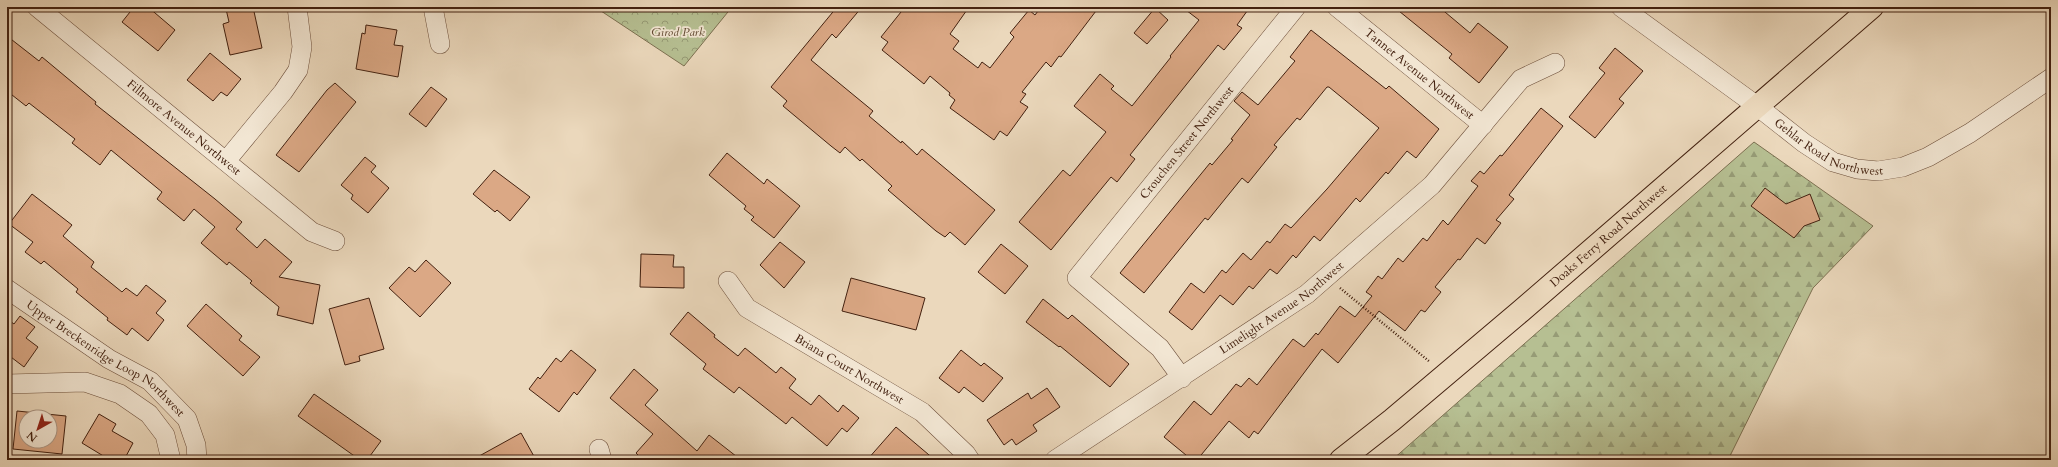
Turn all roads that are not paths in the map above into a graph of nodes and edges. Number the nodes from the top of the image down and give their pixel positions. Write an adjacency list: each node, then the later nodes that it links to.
1 (37, 7): 13 (street, Fillmore Avenue Northwest)
2 (297, 7): 13 (street)
3 (433, 7): 8 (street)
4 (1296, 7): 17 (street, Crouchen Street Northwest)
5 (1337, 7): 12 (street, Tannet Avenue Northwest)
6 (1621, 7): 11 (street, Gehlar Road Northwest)
7 (1872, 7): 11 (main road, Doaks Ferry Road Northwest)
8 (440, 44)
9 (1555, 63): 12 (street, Limelight Avenue Northwest)
10 (2051, 78): 11 (street, Gehlar Road Northwest)
11 (1758, 106): 23 (main road, Doaks Ferry Road Northwest)
12 (1483, 125): 17 (street, Limelight Avenue Northwest)
13 (226, 161): 14 (street, Fillmore Avenue Northwest)
14 (335, 240)
15 (728, 281): 21 (street, Briana Court Northwest)
16 (7, 289): 20 (street, Upper Breckenridge Loop Northwest)
17 (1182, 378): 22 (street, Limelight Avenue Northwest)
18 (7, 384): 19 (street)
19 (172, 460)
20 (197, 460)
21 (970, 460)
22 (1055, 460)
23 (1341, 460)

